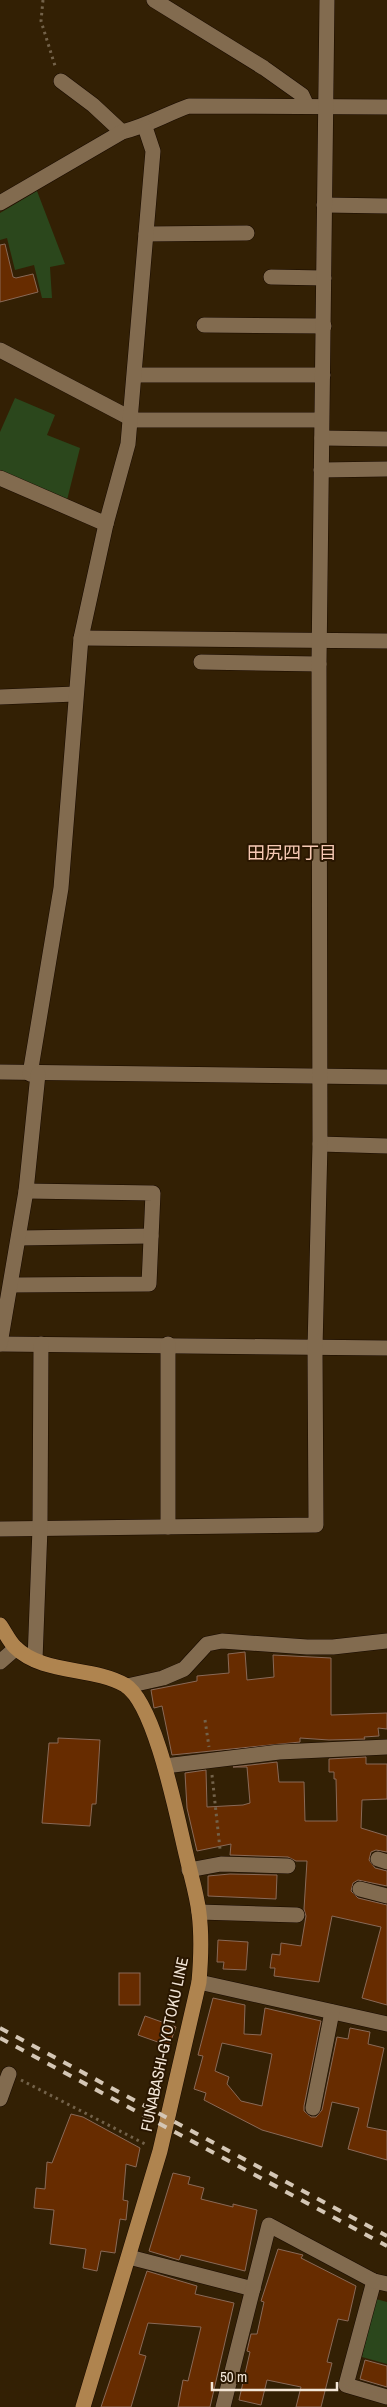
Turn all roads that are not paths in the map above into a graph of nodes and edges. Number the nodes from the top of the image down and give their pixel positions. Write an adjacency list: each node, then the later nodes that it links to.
1 (154, 0): 4 (street)
2 (327, 0): 5 (street)
3 (61, 81): 8 (street)
4 (307, 106): 5 (street); 7 (street)
5 (326, 106): 6 (street); 10 (street)
6 (387, 107)
7 (145, 127): 8 (street); 13 (street)
8 (122, 132): 9 (street)
9 (0, 203)
10 (324, 205): 11 (street); 15 (street)
11 (387, 206)
12 (246, 233): 13 (street)
13 (146, 234): 19 (street)
14 (271, 277): 15 (street)
15 (324, 278): 17 (street)
16 (204, 325): 17 (street)
17 (324, 326): 20 (street)
18 (0, 350): 21 (street)
19 (135, 375): 20 (street); 21 (street)
20 (323, 375): 22 (street)
21 (130, 419): 22 (street); 28 (street)
22 (321, 420): 23 (street)
23 (322, 438): 24 (street); 26 (street)
24 (387, 439)
25 (387, 468): 26 (street)
26 (321, 470): 30 (street)
27 (0, 478): 28 (street)
28 (106, 524): 29 (street)
29 (81, 638): 30 (street); 34 (street)
30 (320, 641): 31 (street); 33 (street)
31 (387, 641)
32 (201, 662): 33 (street)
33 (319, 664): 38 (street)
34 (75, 694): 35 (street); 37 (street)
35 (0, 697)
36 (0, 1072): 37 (street)
37 (34, 1074): 38 (street); 42 (street)
38 (318, 1076): 39 (street); 40 (street)
39 (387, 1076)
40 (320, 1144): 41 (street); 49 (street)
41 (387, 1146)
42 (26, 1191): 43 (street); 44 (street)
43 (151, 1236): 44 (street); 45 (street)
44 (19, 1238): 45 (street)
45 (12, 1285): 46 (street)
46 (0, 1344): 47 (street)
47 (41, 1344): 48 (street); 52 (street)
48 (168, 1344): 49 (street); 51 (street)
49 (315, 1348): 50 (street); 51 (street)
50 (387, 1348)
51 (168, 1527): 52 (street)
52 (40, 1528): 53 (street); 57 (street)
53 (0, 1529)
54 (0, 1625): 56 (main road)
55 (387, 1641): 59 (street)
56 (16, 1648): 57 (main road); 58 (street)
57 (35, 1660): 59 (main road)
58 (0, 1662)
59 (127, 1686): 61 (main road, FUNABASHI-GYOTOKU LINE)
60 (387, 1747): 61 (street)
61 (165, 1766): 63 (main road, FUNABASHI-GYOTOKU LINE)
62 (288, 1866): 63 (street)
63 (190, 1870): 66 (main road, FUNABASHI-GYOTOKU LINE)
64 (360, 1889): 65 (street)
65 (387, 1896)
66 (199, 1912): 67 (street); 68 (main road, FUNABASHI-GYOTOKU LINE)
67 (297, 1915)
68 (199, 1982): 69 (street); 74 (main road, FUNABASHI-GYOTOKU LINE)
69 (332, 2012): 70 (street); 73 (street)
70 (387, 2024)
71 (9, 2074): 72 (street)
72 (0, 2100)
73 (313, 2108)
74 (128, 2258): 76 (street); 78 (main road, FUNABASHI-GYOTOKU LINE)
75 (380, 2282): 76 (street); 77 (street)
76 (253, 2289): 79 (street)
77 (387, 2397)
78 (83, 2407)
79 (223, 2407)

